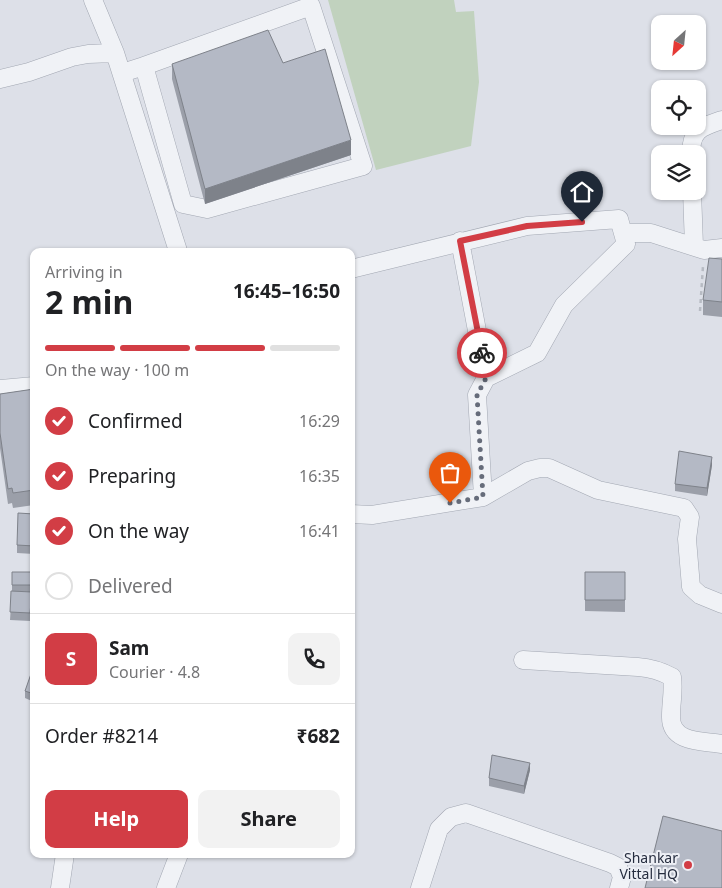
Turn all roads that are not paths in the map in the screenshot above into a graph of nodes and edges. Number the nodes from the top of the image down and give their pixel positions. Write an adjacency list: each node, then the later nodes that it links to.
1 (93, 0): 2 (street)
2 (115, 52): 4 (street); 5 (street)
3 (144, 66): 3 (street); 4 (street)
4 (122, 73): 11 (street)
5 (0, 79)
6 (722, 120): 7 (street)
7 (691, 145)
8 (693, 200): 12 (street)
9 (623, 233): 10 (street); 12 (street); 15 (street)
10 (460, 241): 14 (street); 15 (street)
11 (177, 248)
12 (699, 248): 13 (street)
13 (722, 248)
14 (355, 268)
15 (486, 378): 18 (street)
16 (30, 386): 17 (street)
17 (0, 389)
18 (483, 497): 19 (street); 20 (street)
19 (355, 514)
20 (722, 604)
21 (523, 660): 22 (street)
22 (722, 744)
23 (65, 858): 25 (street)
24 (177, 858): 26 (street)
25 (60, 888)
26 (166, 888)
27 (420, 888): 28 (street)
28 (619, 888)

